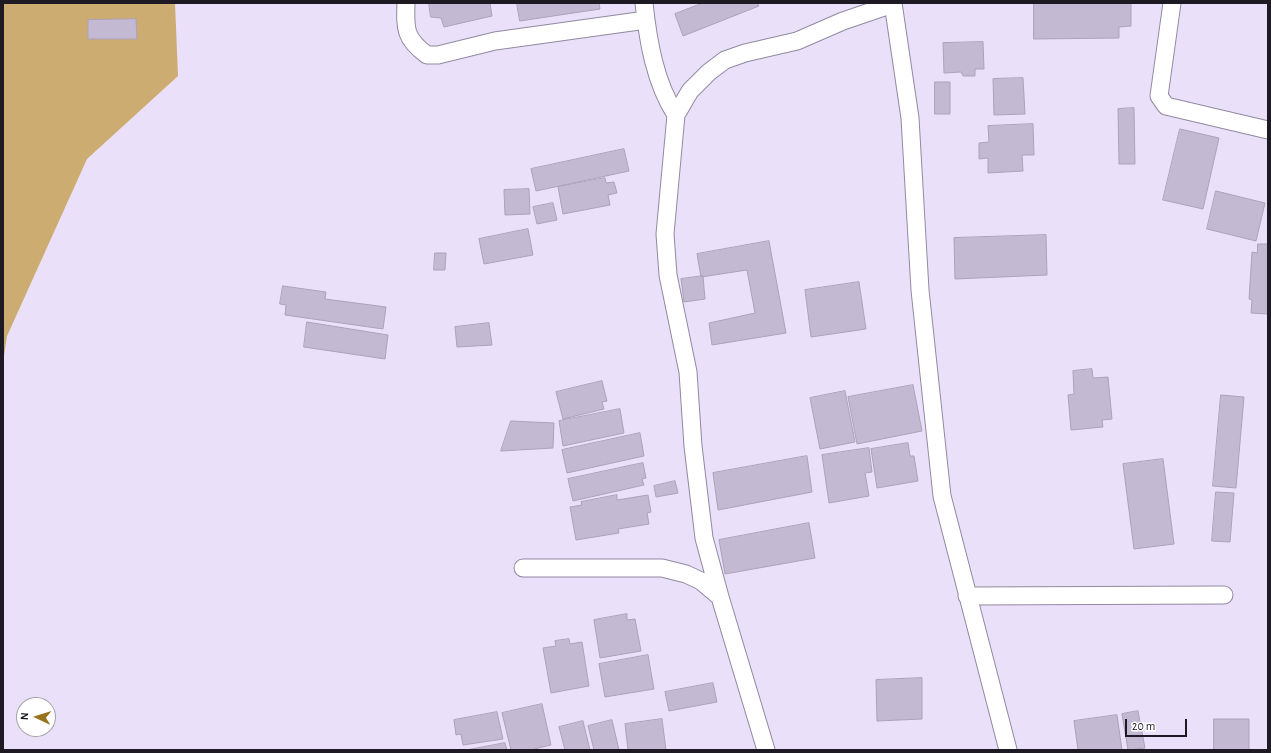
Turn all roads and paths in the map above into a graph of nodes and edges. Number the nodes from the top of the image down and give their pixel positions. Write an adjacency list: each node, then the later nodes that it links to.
1 (406, 3): 4 (street)
2 (1172, 3): 6 (street)
3 (893, 4): 5 (street); 9 (street)
4 (645, 11): 5 (street)
5 (676, 115): 10 (street)
6 (1268, 130)
7 (523, 568): 10 (street)
8 (1224, 595): 9 (street)
9 (967, 596): 12 (street)
10 (720, 597): 11 (street)
11 (766, 750)
12 (1008, 750)

